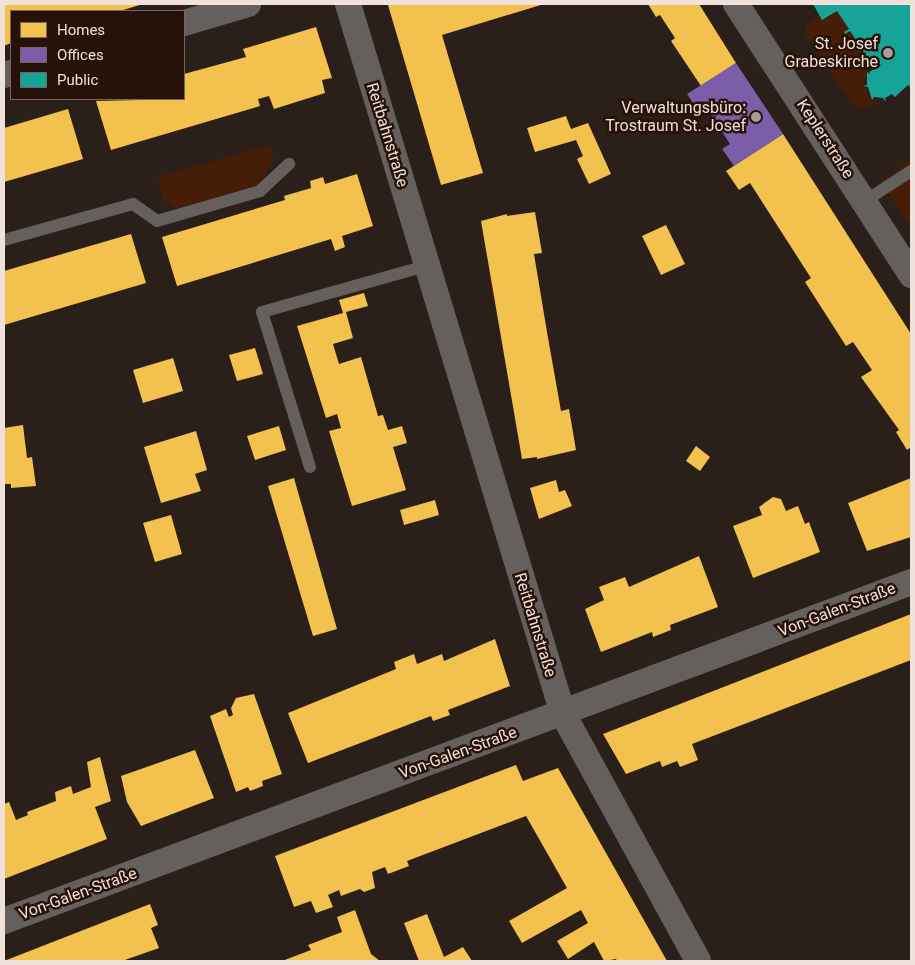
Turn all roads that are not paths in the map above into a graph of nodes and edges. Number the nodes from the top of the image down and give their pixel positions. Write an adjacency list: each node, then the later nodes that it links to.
1 (248, 4): 4 (street)
2 (348, 4): 9 (street, Reitbahnstraße)
3 (736, 4): 7 (street, Keplerstraße)
4 (185, 23)
5 (289, 164): 8 (lane)
6 (911, 171): 7 (lane)
7 (865, 201): 10 (street, Keplerstraße)
8 (4, 240)
9 (426, 266): 11 (lane); 13 (street, Reitbahnstraße)
10 (911, 275)
11 (310, 467)
12 (911, 582): 13 (street, Von-Galen-Straße)
13 (562, 714): 14 (street, Von-Galen-Straße); 15 (street, Reitbahnstraße)
14 (4, 921)
15 (698, 961)

